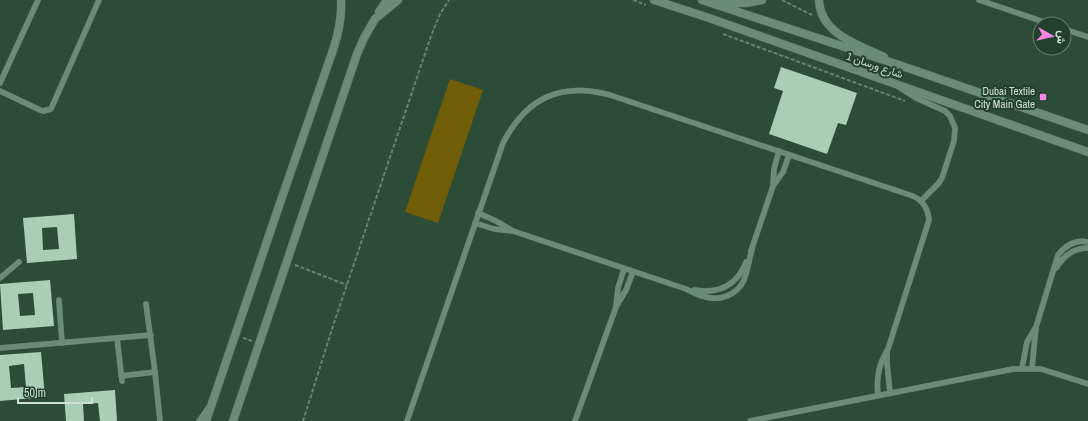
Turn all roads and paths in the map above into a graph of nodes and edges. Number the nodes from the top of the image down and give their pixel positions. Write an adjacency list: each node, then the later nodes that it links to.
1 (38, 0): 21 (lane)
2 (99, 0): 23 (lane)
3 (342, 0): 62 (street)
4 (387, 0): 16 (street)
5 (398, 0): 16 (street)
6 (449, 0): 43 (path)
7 (633, 0): 13 (path)
8 (762, 0): 12 (street)
9 (782, 0): 14 (path)
10 (819, 0): 20 (street)
11 (979, 0): 15 (lane)
12 (705, 1): 20 (street, شارع ورسان 1)
13 (652, 3): 22 (street, شارع ورسان 1)
14 (817, 17)
15 (1032, 18)
16 (375, 20): 38 (street)
17 (1072, 32): 19 (lane)
18 (721, 33): 24 (path)
19 (1088, 37)
20 (899, 65): 25 (street, شارع ورسان 1)
21 (0, 83)
22 (895, 83): 27 (street, شارع ورسان 1); 30 (lane)
23 (0, 91)
24 (907, 101)
25 (1088, 130)
26 (779, 151): 28 (lane); 29 (lane); 31 (lane)
27 (1088, 152)
28 (789, 155): 29 (lane); 30 (lane)
29 (773, 186): 36 (lane)
30 (921, 201): 55 (lane)
31 (478, 213): 32 (lane); 33 (lane)
32 (475, 224): 33 (lane); 69 (lane)
33 (513, 231): 39 (lane)
34 (1088, 242): 40 (lane)
35 (1088, 248): 40 (lane)
36 (752, 249): 44 (lane); 44 (lane)
37 (19, 262): 42 (lane)
38 (286, 262): 43 (path); 53 (street)
39 (624, 269): 41 (lane); 47 (lane)
40 (1054, 271): 48 (lane)
41 (633, 272): 44 (lane); 47 (lane)
42 (0, 278)
43 (347, 285): 68 (path)
44 (686, 289)
45 (59, 300): 52 (lane)
46 (146, 304): 50 (lane)
47 (616, 307): 63 (lane)
48 (1036, 327): 56 (lane); 57 (lane)
49 (246, 331): 53 (path)
50 (151, 335): 51 (lane); 58 (lane)
51 (117, 338): 52 (lane); 58 (lane)
52 (62, 343): 54 (lane)
53 (258, 343): 67 (street)
54 (0, 348)
55 (888, 348): 60 (lane); 61 (lane)
56 (1022, 368): 57 (lane); 60 (lane)
57 (1032, 368): 59 (lane)
58 (155, 372): 64 (lane)
59 (1088, 384)
60 (890, 392): 61 (lane)
61 (878, 395): 72 (lane)
62 (213, 402): 65 (lane); 66 (street)
63 (579, 412): 70 (lane); 71 (lane)
64 (160, 421)
65 (199, 421)
66 (206, 421)
67 (233, 421)
68 (303, 421)
69 (407, 421)
70 (575, 421)
71 (580, 421)
72 (750, 421)

